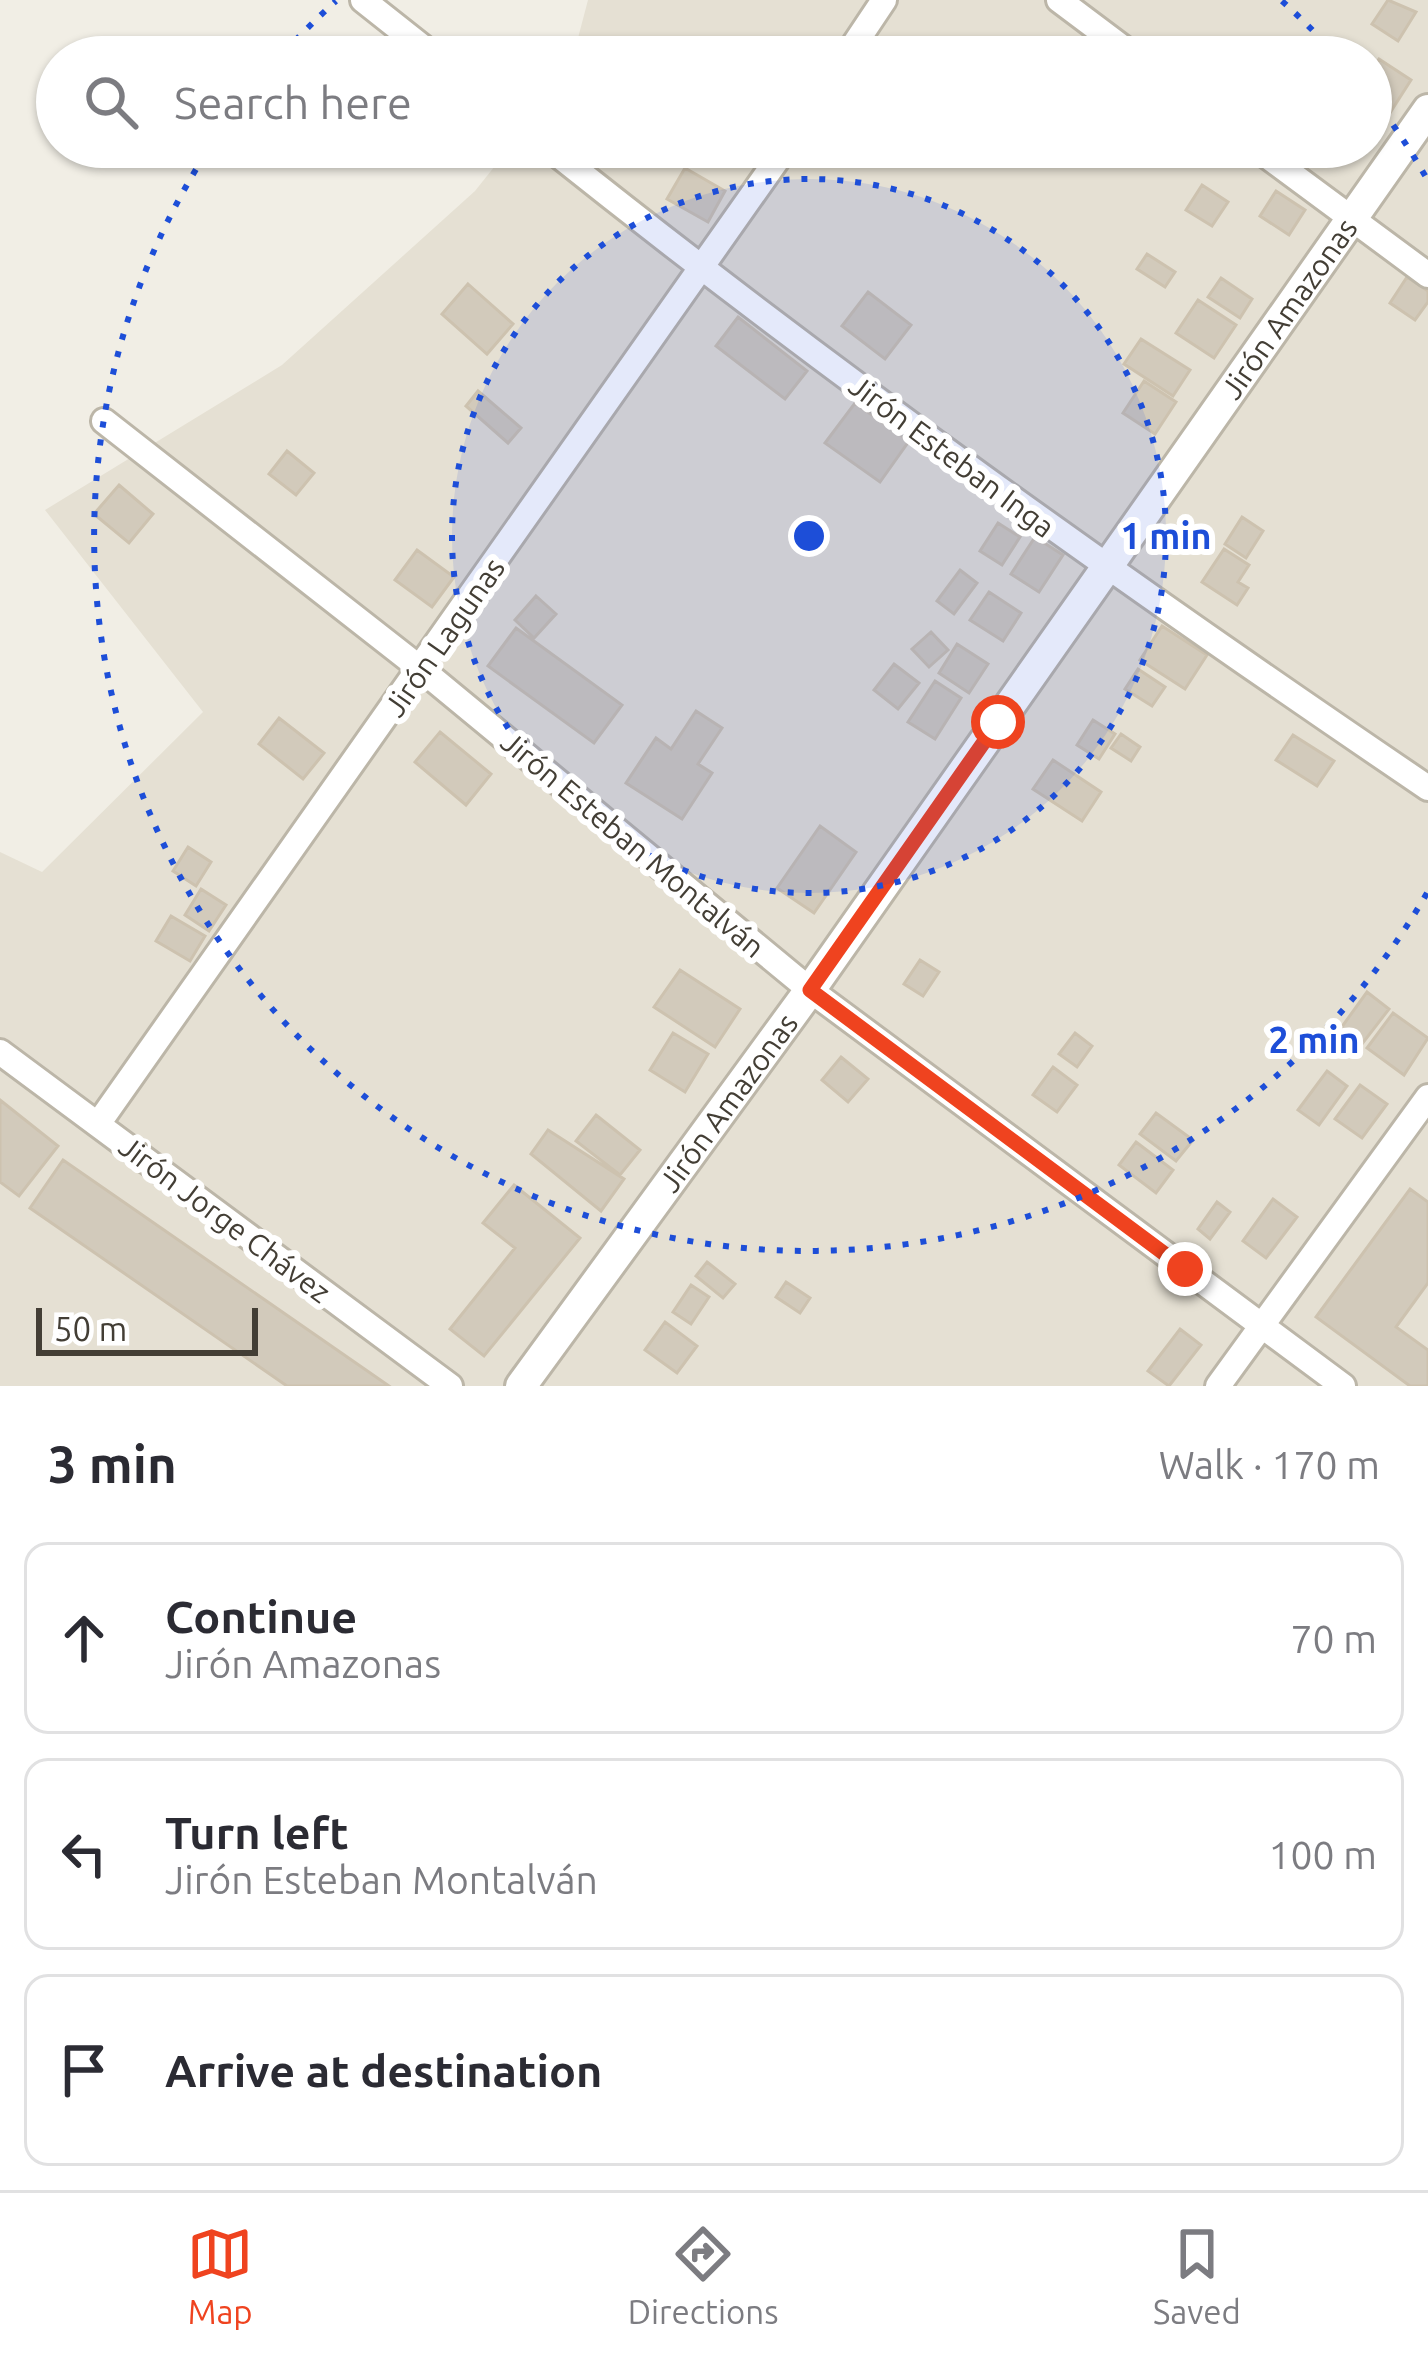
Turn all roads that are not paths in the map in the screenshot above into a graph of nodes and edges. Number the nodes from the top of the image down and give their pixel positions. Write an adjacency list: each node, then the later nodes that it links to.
1 (363, 0): 4 (street)
2 (884, 0): 5 (street)
3 (1059, 0): 6 (street)
4 (408, 36)
5 (860, 36)
6 (1107, 36)
7 (1428, 110): 8 (street, Jirón Amazonas)
8 (1392, 159)
9 (574, 168): 14 (street, Jirón Esteban Inga)
10 (772, 168): 14 (street, Jirón Lagunas)
11 (1283, 168): 13 (street)
12 (1386, 168): 13 (street, Jirón Amazonas)
13 (1349, 218): 15 (street); 17 (street, Jirón Amazonas)
14 (704, 271): 17 (street, Jirón Esteban Inga); 18 (street, Jirón Lagunas)
15 (1428, 275)
16 (104, 421): 18 (street, Jirón Esteban Montalván)
17 (1104, 569): 19 (street, Jirón Esteban Inga); 20 (street, Jirón Amazonas)
18 (421, 669): 20 (street, Jirón Esteban Montalván); 23 (street, Jirón Lagunas)
19 (1428, 788)
20 (810, 990): 24 (street, Jirón Esteban Montalván); 26 (street, Jirón Amazonas)
21 (0, 1052): 23 (street, Jirón Jorge Chávez)
22 (1428, 1097): 24 (street)
23 (98, 1124): 25 (street, Jirón Jorge Chávez)
24 (1259, 1325): 27 (street); 28 (street, Jirón Esteban Montalván)
25 (450, 1386)
26 (521, 1386)
27 (1218, 1386)
28 (1343, 1386)

